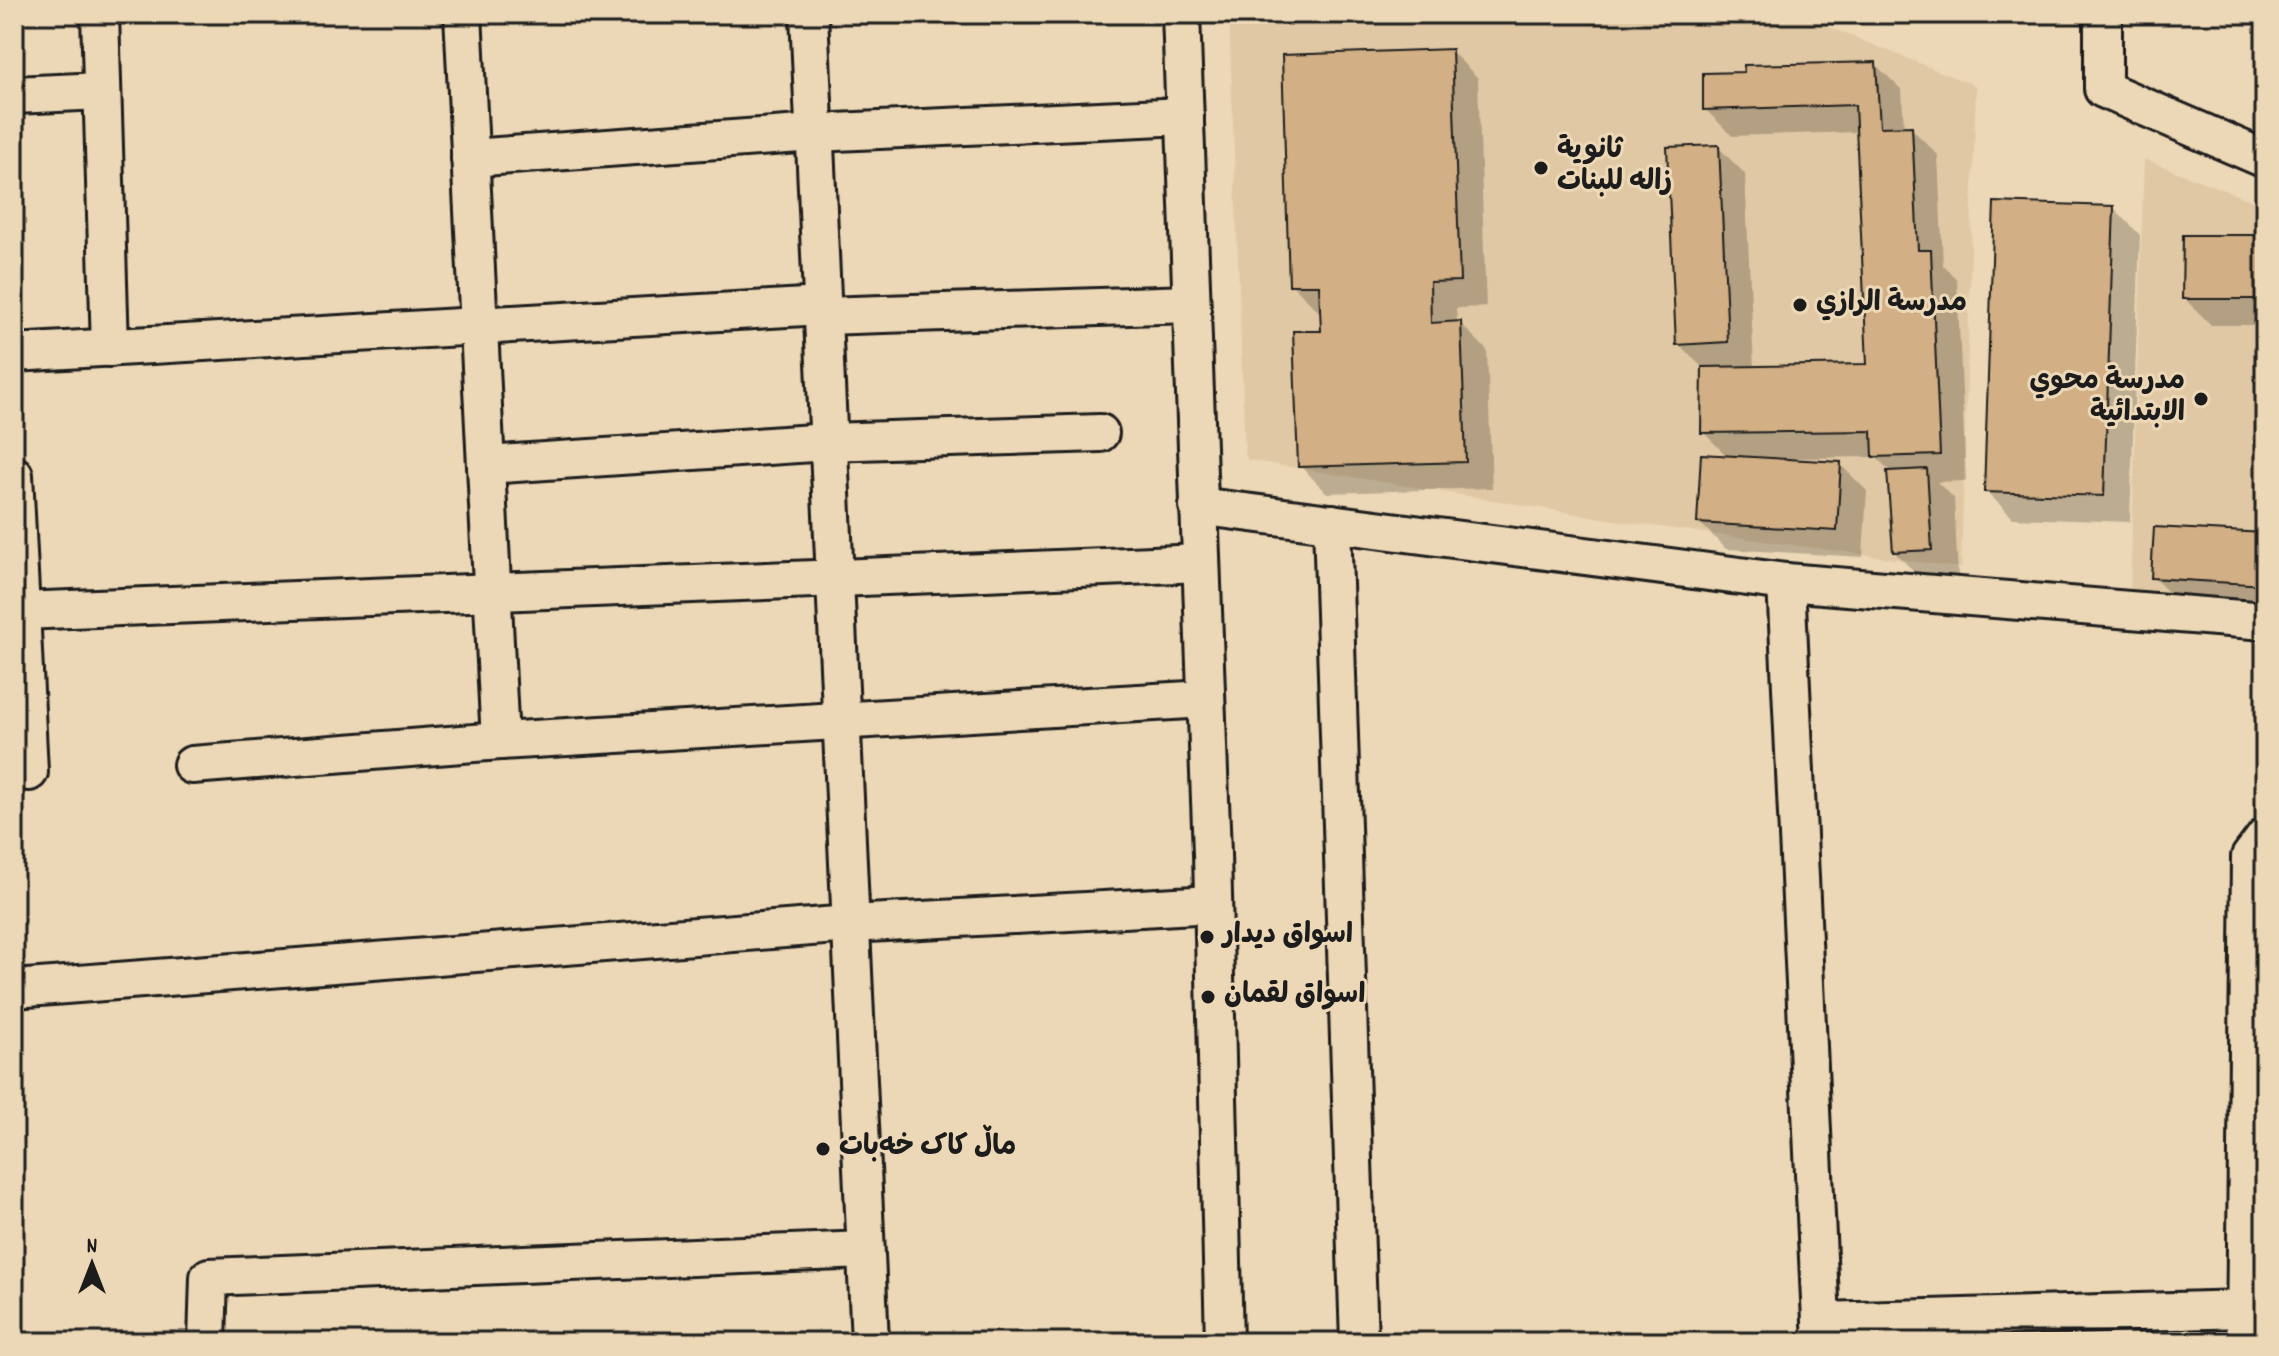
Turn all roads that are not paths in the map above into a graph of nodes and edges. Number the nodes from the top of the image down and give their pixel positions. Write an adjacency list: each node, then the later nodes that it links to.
1 (100, 14): 6 (street)
2 (463, 14): 10 (street)
3 (809, 14): 9 (street)
4 (1181, 14): 8 (street)
5 (2103, 14): 11 (street)
6 (102, 91): 7 (street); 15 (street)
7 (14, 95)
8 (1185, 116): 9 (street); 12 (street)
9 (814, 133): 10 (street); 13 (street)
10 (470, 158): 14 (street)
11 (2265, 159)
12 (1191, 304): 13 (street); 21 (street)
13 (822, 311): 14 (street); 18 (street)
14 (479, 325): 15 (street); 19 (street)
15 (110, 348): 16 (street)
16 (14, 353)
17 (1100, 433): 18 (street)
18 (828, 442): 19 (street); 24 (street)
19 (486, 465): 26 (street)
20 (14, 475): 27 (street)
21 (1198, 506): 22 (street); 23 (street)
22 (1332, 523): 25 (street); 44 (street)
23 (1201, 563): 24 (street); 29 (street)
24 (835, 580): 26 (street); 30 (street)
25 (1786, 582): 28 (street); 40 (street)
26 (493, 590): 27 (street); 31 (street)
27 (21, 611): 33 (street)
28 (2265, 621)
29 (1206, 699): 30 (street); 35 (street)
30 (841, 719): 31 (street); 36 (street)
31 (500, 741): 32 (street)
32 (192, 765)
33 (29, 772)
34 (2265, 837): 39 (street)
35 (1213, 904): 36 (street); 43 (street)
36 (850, 924): 37 (street); 38 (street)
37 (14, 989)
38 (865, 1250): 41 (street); 42 (street)
39 (2245, 1326): 40 (street)
40 (1822, 1332)
41 (207, 1342)
42 (870, 1342)
43 (1224, 1342)
44 (1359, 1342)

